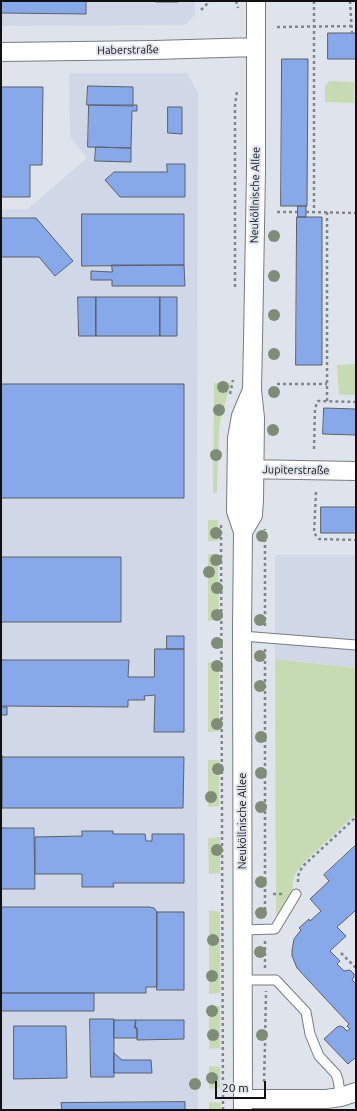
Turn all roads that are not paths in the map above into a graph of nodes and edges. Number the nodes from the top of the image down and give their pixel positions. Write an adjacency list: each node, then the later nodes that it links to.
1 (256, 1): 2 (street, Neuköllnische Allee)
2 (256, 47): 3 (street, Haberstraße); 4 (street, Neuköllnische Allee)
3 (1, 52)
4 (246, 469): 5 (street, Jupiterstraße); 6 (street, Neuköllnische Allee)
5 (356, 471)
6 (242, 636): 7 (lane); 9 (street, Neuköllnische Allee)
7 (356, 645)
8 (296, 894): 9 (lane)
9 (243, 930): 10 (street, Neuköllnische Allee)
10 (243, 980): 11 (lane); 12 (street, Neuköllnische Allee)
11 (349, 1094): 12 (street)
12 (243, 1104)

